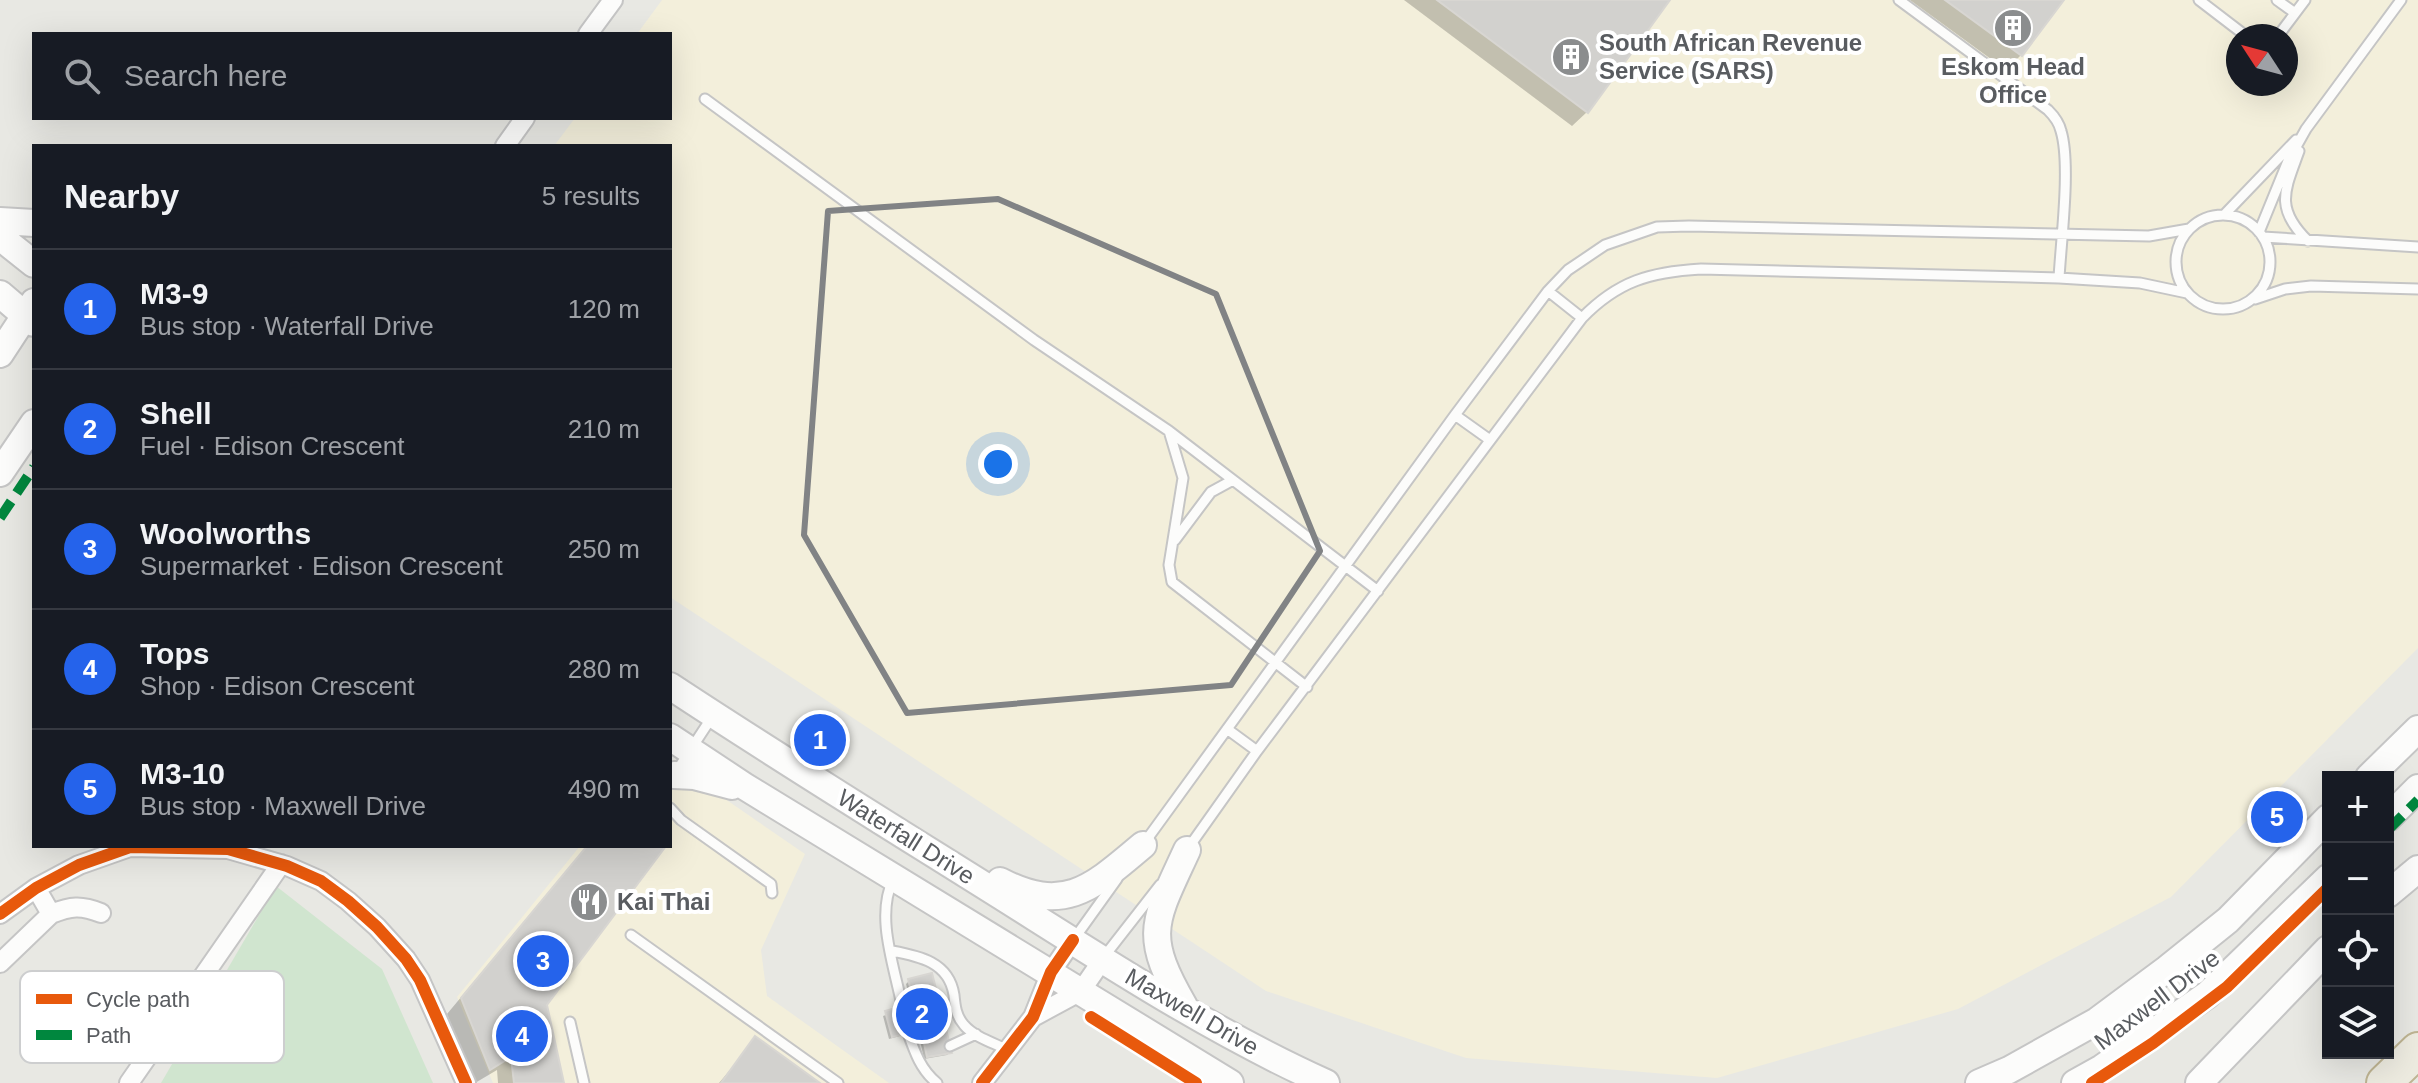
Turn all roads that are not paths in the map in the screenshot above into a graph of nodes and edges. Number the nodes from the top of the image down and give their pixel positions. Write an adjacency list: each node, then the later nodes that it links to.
1 (613, 0): 10 (street)
2 (1899, 0): 19 (lane)
3 (2199, 0): 8 (lane)
4 (2277, 0): 7 (lane)
5 (2305, 0): 7 (lane)
6 (2401, 0): 13 (lane)
7 (2295, 13): 9 (lane)
8 (2230, 24)
9 (2287, 24)
10 (589, 32)
11 (705, 99): 36 (lane)
12 (524, 120): 14 (street)
13 (2306, 129): 15 (lane); 20 (lane); 22 (lane)
14 (506, 144)
15 (2224, 215): 18 (lane); 20 (lane)
16 (0, 221): 17 (main road)
17 (32, 223)
18 (2189, 229): 19 (lane); 28 (lane)
19 (2061, 234): 25 (lane); 27 (lane)
20 (2261, 234): 22 (lane); 30 (lane)
21 (0, 237): 24 (main road)
22 (2308, 241): 23 (lane)
23 (2418, 247)
24 (32, 262)
25 (2059, 278): 28 (lane); 32 (lane)
26 (2418, 289): 30 (lane)
27 (1548, 291): 32 (lane); 34 (lane)
28 (2187, 293): 30 (lane)
29 (0, 294): 31 (main road)
30 (2251, 300)
31 (31, 314): 33 (main road)
32 (1582, 318): 37 (lane)
33 (0, 354)
34 (1455, 415): 37 (lane); 43 (lane)
35 (32, 426): 39 (main road)
36 (1169, 431): 40 (lane); 42 (lane)
37 (1490, 440): 44 (lane)
38 (32, 444): 41 (main road)
39 (0, 473)
40 (1233, 480): 42 (lane); 43 (lane)
41 (0, 483)
42 (1173, 543): 45 (lane)
43 (1344, 566): 44 (lane); 45 (lane)
44 (1378, 591): 47 (lane)
45 (1274, 662): 47 (lane); 49 (lane)
46 (672, 687): 48 (main road, Waterfall Drive)
47 (1307, 687): 52 (lane)
48 (714, 715): 51 (lane); 65 (main road, Waterfall Drive)
49 (1227, 729): 52 (lane); 60 (lane)
50 (2418, 729): 53 (main road)
51 (680, 743): 54 (lane); 55 (main road, Waterfall Drive)
52 (1257, 751): 63 (lane)
53 (2393, 771)
54 (672, 779): 55 (main road)
55 (744, 786): 67 (main road, Waterfall Drive)
56 (2418, 788): 57 (main road)
57 (2394, 790)
58 (672, 810): 71 (lane)
59 (2322, 824): 102 (main road, Maxwell Drive)
60 (1143, 845): 65 (main road); 76 (lane)
61 (125, 848): 69 (street)
62 (195, 848): 64 (street)
63 (1187, 850): 79 (lane); 85 (main road)
64 (281, 864): 81 (street); 95 (street)
65 (951, 864): 76 (main road, Waterfall Drive)
66 (2418, 869): 70 (main road)
67 (894, 877): 77 (lane); 82 (main road, Waterfall Drive)
68 (2322, 884): 103 (main road, Maxwell Drive)
69 (36, 888): 73 (street); 74 (street)
70 (2394, 889)
71 (772, 893)
72 (101, 913): 74 (street)
73 (0, 914)
74 (51, 914): 80 (street)
75 (631, 935): 97 (lane)
76 (1073, 940): 79 (main road, Waterfall Drive); 82 (street)
77 (892, 951): 84 (lane); 89 (lane)
78 (2322, 955): 104 (main road)
79 (1103, 959): 83 (street); 85 (main road, Maxwell Drive)
80 (0, 963)
81 (207, 971)
82 (1051, 972): 83 (main road, Waterfall Drive); 86 (street)
83 (1081, 991): 86 (street); 100 (main road, Maxwell Drive)
84 (902, 1006)
85 (1186, 1010): 101 (main road, Maxwell Drive)
86 (1033, 1017): 91 (street)
87 (570, 1022): 96 (lane)
88 (908, 1033): 98 (lane)
89 (976, 1034): 90 (lane); 91 (lane)
90 (950, 1046)
91 (1008, 1050): 99 (street)
92 (2418, 1050): 105 (highway)
93 (143, 1063): 94 (street)
94 (129, 1083)
95 (466, 1083)
96 (584, 1083)
97 (838, 1083)
98 (937, 1083)
99 (982, 1083)
100 (1230, 1083)
101 (1326, 1083)
102 (1979, 1083)
103 (2075, 1083)
104 (2199, 1083)
105 (2384, 1083)

